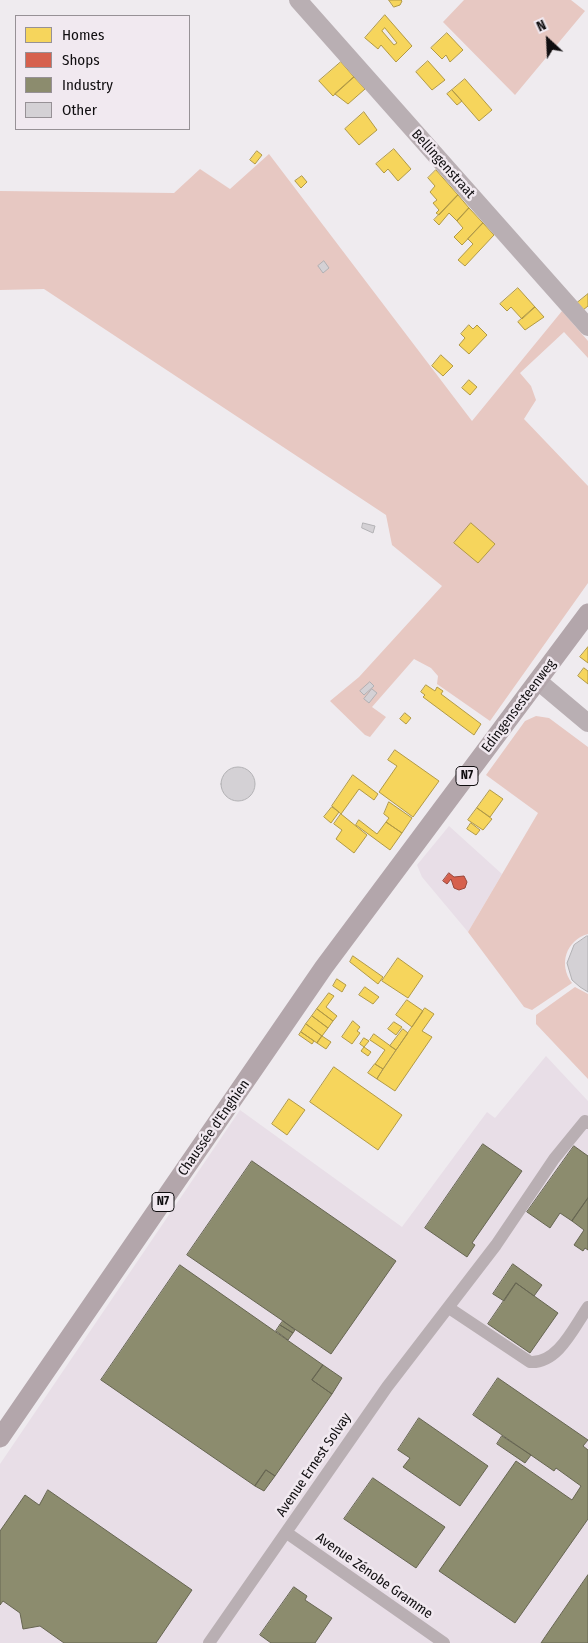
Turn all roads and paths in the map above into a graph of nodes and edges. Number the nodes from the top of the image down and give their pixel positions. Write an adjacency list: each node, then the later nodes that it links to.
1 (298, 0): 2 (street, Bellingenstraat)
2 (588, 327)
3 (588, 613): 4 (main road, Edingensesteenweg / N7)
4 (538, 681): 5 (street); 6 (main road, Edingensesteenweg / N7)
5 (588, 723)
6 (397, 870): 10 (main road, Chaussée d'Enghien / N7)
7 (588, 1123): 9 (street, Avenue Ernest Solvay)
8 (588, 1307): 9 (street)
9 (449, 1308): 11 (street, Avenue Ernest Solvay)
10 (0, 1438)
11 (286, 1533): 12 (street, Avenue Ernest Solvay); 13 (street, Avenue Zénobe Gramme)
12 (209, 1643)
13 (444, 1643)

